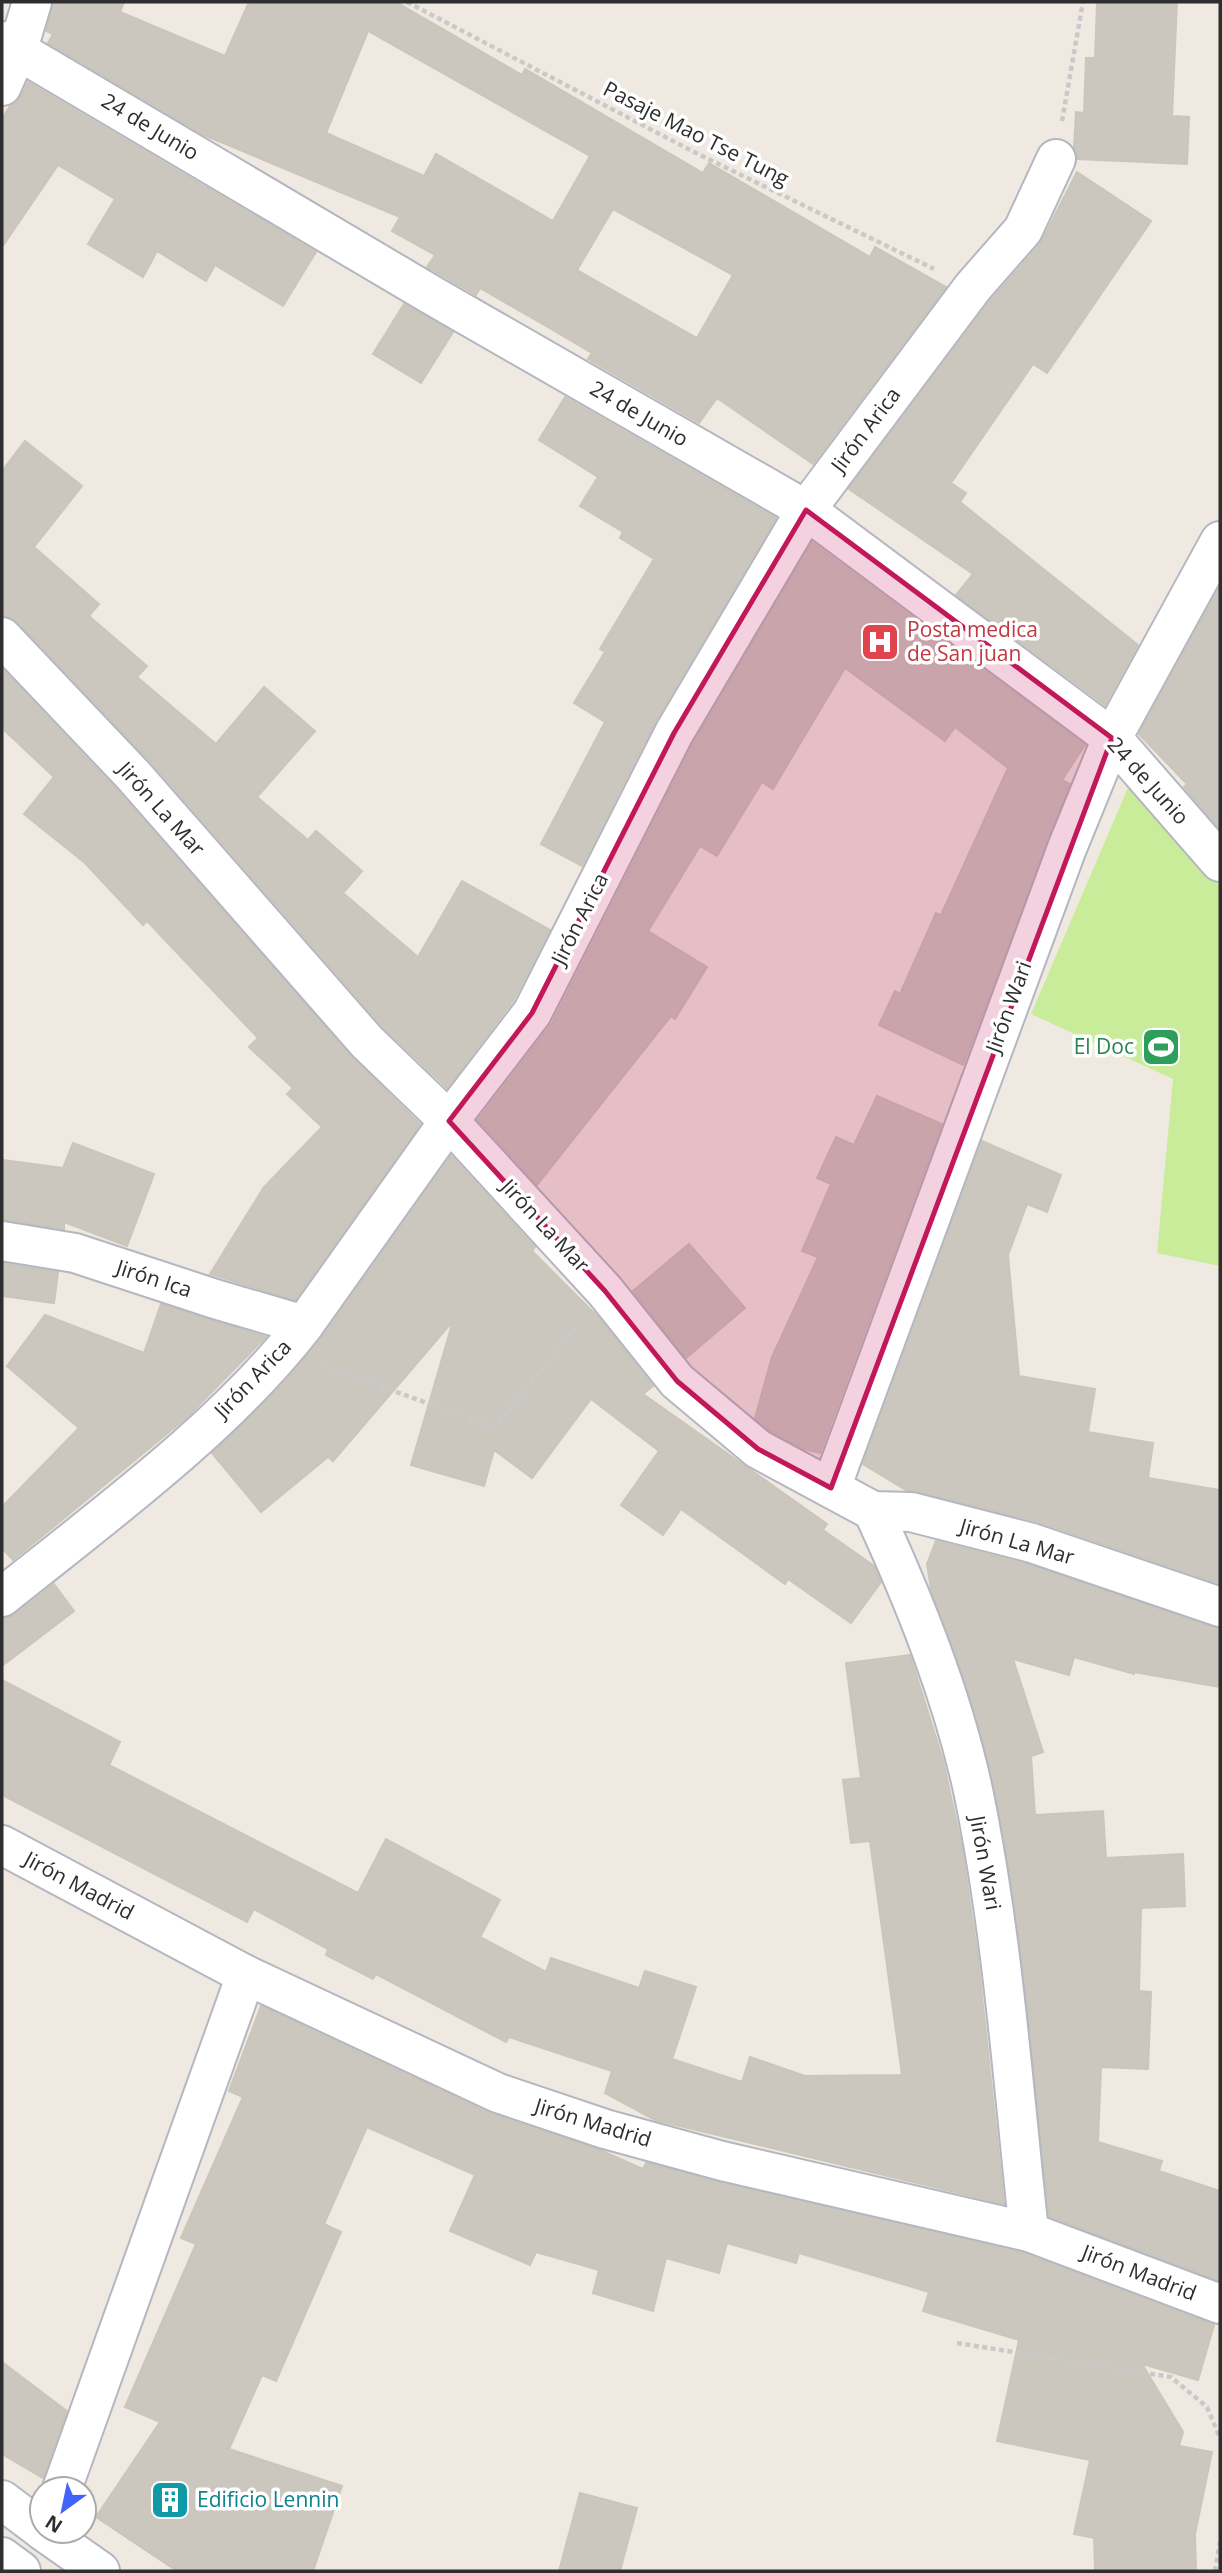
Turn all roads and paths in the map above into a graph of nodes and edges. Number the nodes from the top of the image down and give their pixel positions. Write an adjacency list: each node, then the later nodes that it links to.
1 (32, 2): 4 (street)
2 (407, 2): 7 (path, Pasaje Mao Tse Tung)
3 (1083, 2): 6 (path)
4 (10, 45): 5 (street); 8 (street, 24 de Junio)
5 (2, 86)
6 (1056, 159): 7 (street, Jirón Arica)
7 (973, 288): 8 (street, Jirón Arica)
8 (806, 510): 11 (street, 24 de Junio); 13 (street, Jirón Arica)
9 (1220, 541): 11 (street, Jirón Wari)
10 (2, 637): 13 (street, Jirón La Mar)
11 (1112, 738): 12 (street, 24 de Junio); 17 (street, Jirón Wari)
12 (1220, 862)
13 (449, 1121): 15 (street, Jirón La Mar); 16 (street, Jirón Arica)
14 (2, 1241): 16 (street, Jirón Ica)
15 (605, 1291): 16 (path); 17 (street, Jirón La Mar)
16 (294, 1338): 19 (street, Jirón Arica)
17 (831, 1488): 18 (street, Jirón La Mar)
18 (873, 1511): 20 (street, Jirón La Mar); 23 (street, Jirón Wari)
19 (2, 1597)
20 (1220, 1607)
21 (2, 1845): 22 (street, Jirón Madrid)
22 (246, 1975): 23 (street, Jirón Madrid); 27 (street)
23 (1030, 2232): 24 (street, Jirón Madrid)
24 (1220, 2304)
25 (957, 2343): 26 (path)
26 (1220, 2438)
27 (67, 2475)
28 (2, 2500): 29 (street)
29 (28, 2519)
30 (1220, 2542): 35 (path)
31 (64, 2545): 34 (street)
32 (2, 2557): 33 (street)
33 (21, 2571)
34 (100, 2571)
35 (1215, 2571)

